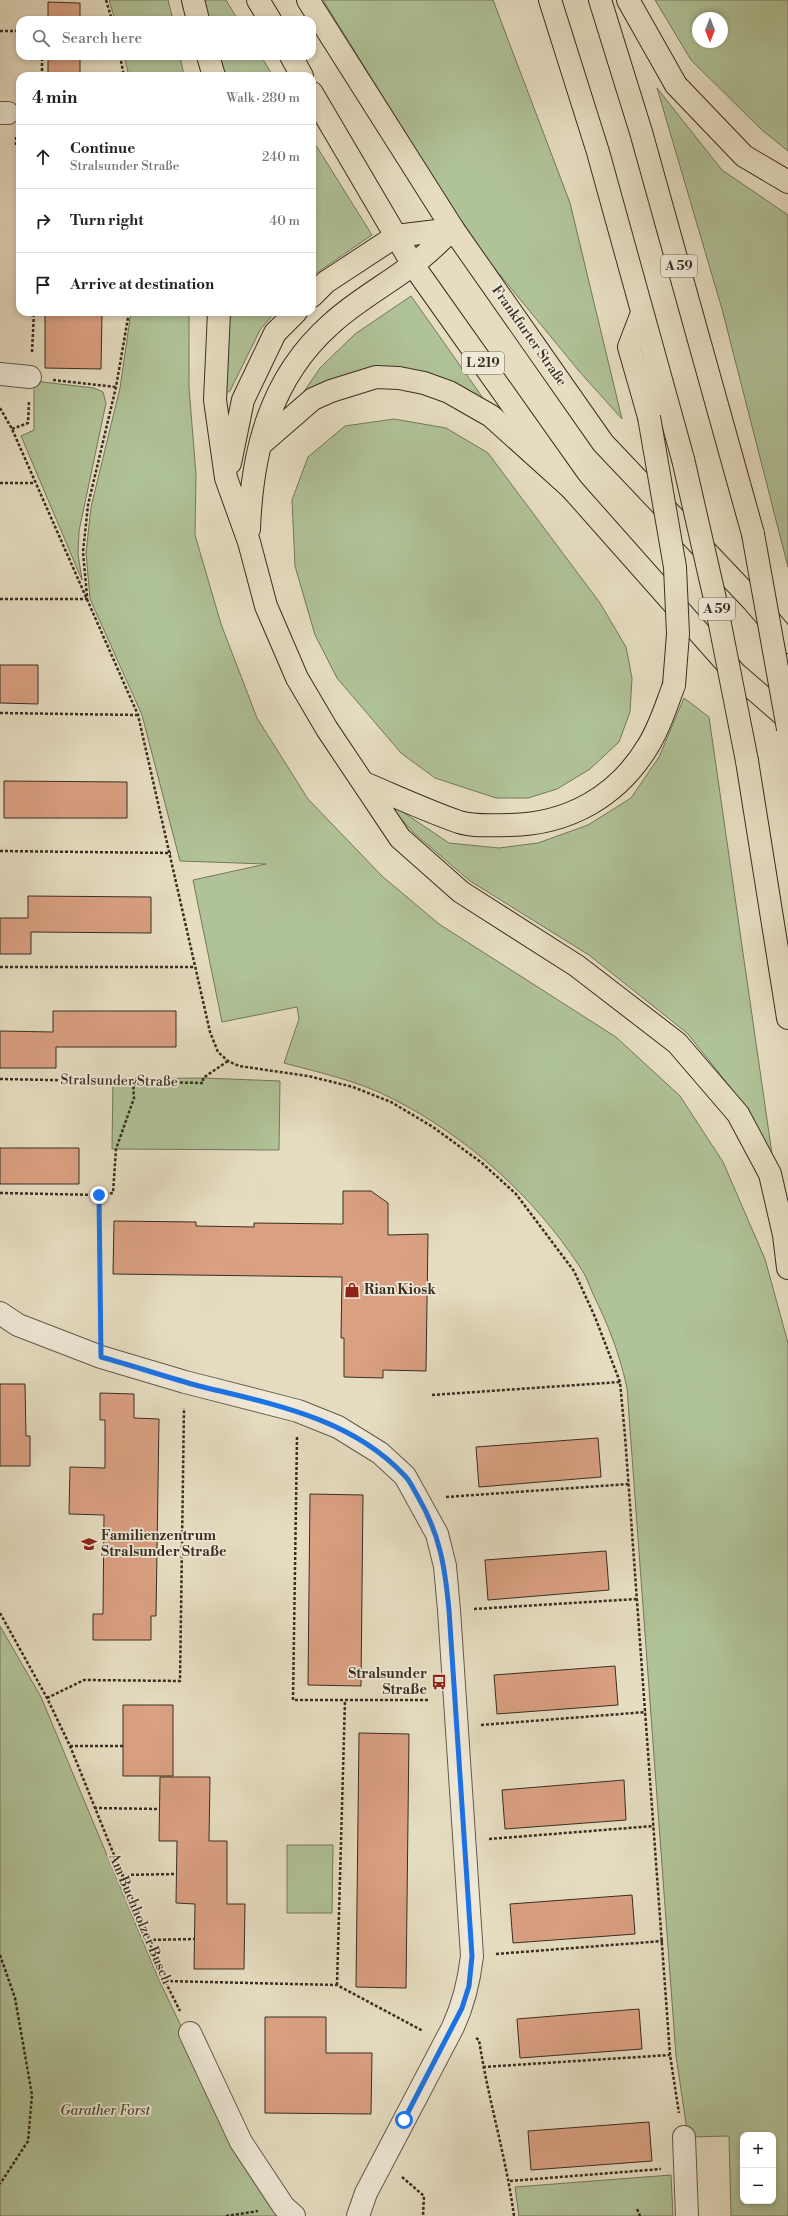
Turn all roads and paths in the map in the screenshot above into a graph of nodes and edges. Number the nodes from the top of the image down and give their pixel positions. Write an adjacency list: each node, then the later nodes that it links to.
1 (106, 0): 8 (path)
2 (193, 0): 9 (main road)
3 (258, 0): 10 (main road)
4 (308, 0): 23 (main road, Frankfurter Straße)
5 (550, 0): 27 (main road, A 59)
6 (600, 0): 47 (main road, A 59, bridge)
7 (628, 0): 22 (main road)
8 (111, 16)
9 (197, 16)
10 (268, 16)
11 (0, 30): 12 (path)
12 (16, 31)
13 (42, 60): 17 (path)
14 (121, 60): 18 (path)
15 (209, 60): 19 (main road)
16 (293, 60): 20 (main road)
17 (42, 72)
18 (123, 72)
19 (213, 72)
20 (300, 72)
21 (316, 99): 24 (main road, L 219)
22 (788, 182)
23 (453, 228): 24 (main road); 25 (main road); 43 (main road, Frankfurter Straße)
24 (396, 236): 25 (main road, L 219); 26 (main road)
25 (413, 265): 35 (main road); 39 (main road, L 219)
26 (316, 292)
27 (642, 313): 48 (main road, bridge); 53 (main road, A 59, bridge)
28 (128, 316): 33 (path)
29 (219, 316): 36 (main road)
30 (292, 316): 36 (main road)
31 (0, 374): 32 (street)
32 (30, 377): 33 (path)
33 (116, 387): 42 (path)
34 (0, 408): 38 (path)
35 (259, 445): 39 (main road); 40 (main road)
36 (226, 478): 40 (main road)
37 (0, 483): 38 (path)
38 (34, 483): 42 (path)
39 (572, 488): 46 (main road, L 219)
40 (249, 542): 48 (main road)
41 (0, 599): 42 (path)
42 (88, 599): 45 (path)
43 (788, 642)
44 (0, 713): 45 (path)
45 (138, 715): 50 (path)
46 (788, 719)
47 (788, 729)
48 (364, 783): 59 (main road)
49 (0, 851): 50 (path)
50 (171, 853): 52 (path)
51 (0, 967): 52 (path)
52 (195, 967): 54 (path)
53 (788, 1018)
54 (228, 1061): 56 (path, Stralsunder Straße); 63 (path)
55 (0, 1079): 56 (path, Stralsunder Straße)
56 (133, 1082): 58 (path)
57 (0, 1193): 58 (path)
58 (99, 1195): 61 (path)
59 (788, 1268)
60 (0, 1313): 61 (street)
61 (101, 1357): 62 (street)
62 (185, 1382): 65 (street); 71 (path)
63 (620, 1382): 64 (path); 66 (path)
64 (432, 1394)
65 (298, 1411): 67 (street); 72 (path)
66 (629, 1484): 67 (path); 68 (path)
67 (419, 1499): 69 (street)
68 (637, 1599): 69 (path); 74 (path)
69 (449, 1610): 73 (street)
70 (0, 1613): 71 (path, Am Buchholzer Busch)
71 (47, 1698): 76 (path, Am Buchholzer Busch)
72 (345, 1700): 73 (path); 90 (path)
73 (455, 1700): 75 (street)
74 (646, 1712): 75 (path); 80 (path)
75 (457, 1727): 81 (street)
76 (70, 1746): 77 (path); 78 (path, Am Buchholzer Busch)
77 (123, 1746)
78 (94, 1808): 79 (path); 83 (path, Am Buchholzer Busch)
79 (159, 1809)
80 (654, 1826): 81 (path); 86 (path)
81 (465, 1841): 88 (street)
82 (176, 1874): 83 (path)
83 (121, 1875): 85 (path, Am Buchholzer Busch)
84 (195, 1939): 85 (path)
85 (148, 1940): 89 (path, Am Buchholzer Busch)
86 (663, 1941): 88 (path); 93 (path)
87 (0, 1955): 99 (path)
88 (472, 1956): 92 (street)
89 (165, 1981): 90 (path); 91 (path, Am Buchholzer Busch)
90 (337, 1985): 92 (path)
91 (190, 2033): 101 (street)
92 (449, 2035): 94 (path); 96 (street)
93 (670, 2055): 94 (path); 95 (path)
94 (483, 2068): 98 (path)
95 (684, 2137): 97 (street)
96 (382, 2161): 102 (street); 103 (path)
97 (685, 2167): 98 (path); 106 (street)
98 (510, 2181): 104 (path)
99 (0, 2184)
100 (637, 2209): 105 (path)
101 (294, 2216)
102 (358, 2216)
103 (423, 2216)
104 (514, 2216)
105 (640, 2216)
106 (687, 2216)

